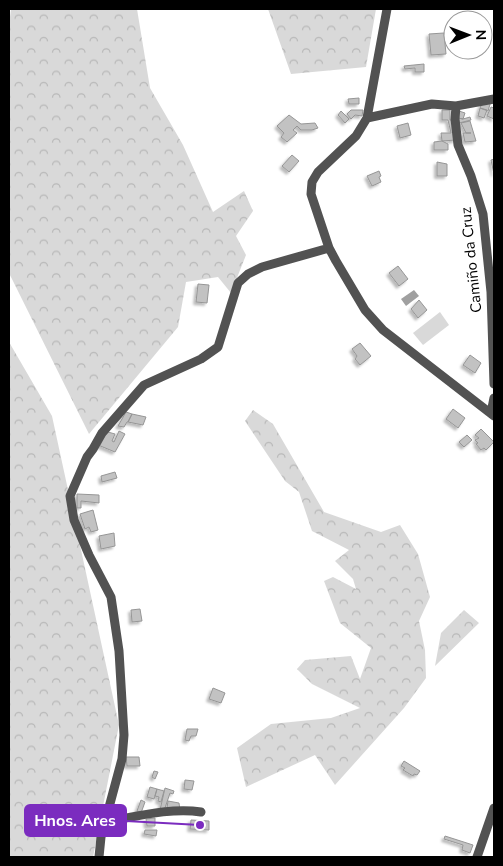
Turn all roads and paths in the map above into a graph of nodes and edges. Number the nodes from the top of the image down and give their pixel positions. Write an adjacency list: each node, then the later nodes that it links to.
1 (387, 9): 4 (street)
2 (494, 99): 3 (street)
3 (456, 106): 4 (street); 6 (street, Camiño da Cruz)
4 (367, 118): 5 (street)
5 (329, 248): 8 (street); 11 (street)
6 (494, 384)
7 (494, 398): 8 (street)
8 (493, 414)
9 (494, 808): 13 (street)
10 (201, 812): 11 (street)
11 (104, 822): 12 (street)
12 (99, 857)
13 (477, 857)

